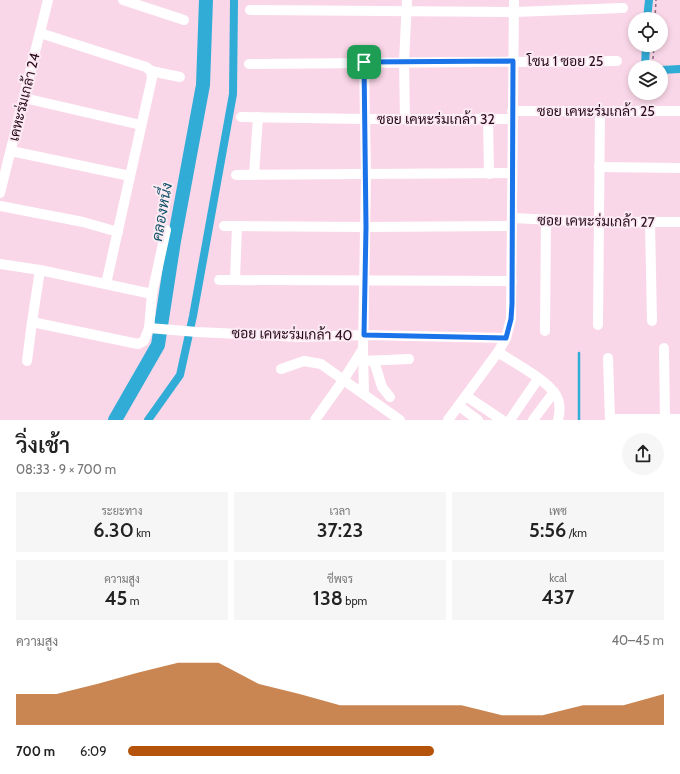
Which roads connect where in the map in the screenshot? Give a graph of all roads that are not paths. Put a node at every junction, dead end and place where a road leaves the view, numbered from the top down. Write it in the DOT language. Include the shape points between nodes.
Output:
graph roads {
  1 [pos="48,0"];
  2 [pos="123,0"];
  3 [pos="302,0"];
  4 [pos="407,0"];
  5 [pos="514,0"];
  6 [pos="623,8"];
  7 [pos="250,10"];
  8 [pos="302,11"];
  9 [pos="407,11"];
  10 [pos="514,12"];
  11 [pos="184,20"];
  12 [pos="40,34"];
  13 [pos="513,61"];
  14 [pos="617,61"];
  15 [pos="364,62"];
  16 [pos="404,62"];
  17 [pos="249,64"];
  18 [pos="151,71"];
  19 [pos="180,77"];
  20 [pos="24,98"];
  21 [pos="600,111"];
  22 [pos="680,111"];
  23 [pos="512,115"];
  24 [pos="241,117"];
  25 [pos="258,117"];
  26 [pos="365,119"];
  27 [pos="405,119"];
  28 [pos="488,119"];
  29 [pos="141,125"];
  30 [pos="10,151"];
  31 [pos="599,167"];
  32 [pos="680,168"];
  33 [pos="512,173"];
  34 [pos="489,174"];
  35 [pos="236,175"];
  36 [pos="254,175"];
  37 [pos="366,175"];
  38 [pos="130,176"];
  39 [pos="0,193"];
  40 [pos="0,206"];
  41 [pos="546,220"];
  42 [pos="512,222"];
  43 [pos="598,222"];
  44 [pos="650,222"];
  45 [pos="680,222"];
  46 [pos="224,226"];
  47 [pos="237,226"];
  48 [pos="366,227"];
  49 [pos="166,230"];
  50 [pos="118,232"];
  51 [pos="0,264"];
  52 [pos="40,270"];
  53 [pos="219,280"];
  54 [pos="235,280"];
  55 [pos="364,280"];
  56 [pos="512,281"];
  57 [pos="106,284"];
  58 [pos="152,294"];
  59 [pos="652,320"];
  60 [pos="32,322"];
  61 [pos="598,326"];
  62 [pos="149,328"];
  63 [pos="545,332"];
  64 [pos="364,335"];
  65 [pos="506,338"];
  66 [pos="664,348"];
  67 [pos="363,349"];
  68 [pos="498,352"];
  69 [pos="608,358"];
  70 [pos="409,359"];
  71 [pos="27,361"];
  72 [pos="364,361"];
  73 [pos="374,361"];
  74 [pos="281,368"];
  75 [pos="538,379"];
  76 [pos="347,382"];
  77 [pos="554,392"];
  78 [pos="364,394"];
  79 [pos="466,396"];
  80 [pos="390,397"];
  81 [pos="459,406"];
  82 [pos="665,419"];
  83 [pos="680,419"];
  84 [pos="315,420"];
  85 [pos="400,420"];
  86 [pos="448,420"];
  87 [pos="478,420"];
  88 [pos="502,420"];
  89 [pos="510,420"];
  90 [pos="533,420"];
  91 [pos="558,420"];
  92 [pos="610,420"];
  1 -- 12 [label="street, เคหะร่มเกล้า 24"];
  2 -- 11 [label="street"];
  3 -- 8 [label="street"];
  4 -- 9 [label="street"];
  5 -- 10 [label="street"];
  6 -- 10 [label="street"];
  7 -- 8 [label="street"];
  8 -- 9 [label="street"];
  9 -- 10 [label="street"];
  9 -- 16 [label="street"];
  10 -- 13 [label="street"];
  12 -- 18 [label="street" via="146,67"];
  12 -- 20 [label="street, เคหะร่มเกล้า 24"];
  13 -- 14 [label="street, โซน 1 ซอย 25"];
  13 -- 16 [label="street, โซน 1 ซอย 25"];
  13 -- 23 [label="street"];
  15 -- 16 [label="street, โซน 1 ซอย 25"];
  15 -- 17 [label="street, โซน 1 ซอย 25"];
  15 -- 26 [label="street"];
  16 -- 27 [label="street"];
  18 -- 19 [label="street"];
  18 -- 29 [label="street" via="152,78"];
  20 -- 29 [label="street"];
  20 -- 30 [label="street, เคหะร่มเกล้า 24"];
  21 -- 22 [label="street, ซอย เคหะร่มเกล้า 25"];
  21 -- 23 [label="street, ซอย เคหะร่มเกล้า 25"];
  21 -- 31 [label="street"];
  23 -- 28 [label="street, ซอย เคหะร่มเกล้า 32"];
  23 -- 33 [label="street"];
  24 -- 25 [label="street, ซอย เคหะร่มเกล้า 32"];
  25 -- 26 [label="street, ซอย เคหะร่มเกล้า 32"];
  25 -- 36 [label="street"];
  26 -- 27 [label="street, ซอย เคหะร่มเกล้า 32"];
  26 -- 37 [label="street"];
  27 -- 28 [label="street, ซอย เคหะร่มเกล้า 32"];
  28 -- 34 [label="street"];
  29 -- 38 [label="street"];
  30 -- 38 [label="street"];
  30 -- 39 [label="street, เคหะร่มเกล้า 24"];
  31 -- 32 [label="street"];
  31 -- 43 [label="street"];
  33 -- 34 [label="street"];
  33 -- 42 [label="street"];
  34 -- 37 [label="street"];
  35 -- 36 [label="street"];
  36 -- 37 [label="street"];
  37 -- 48 [label="street"];
  38 -- 50 [label="street"];
  40 -- 50 [label="street" via="83,222"];
  41 -- 42 [label="street, ซอย เคหะร่มเกล้า 27"];
  41 -- 43 [label="street, ซอย เคหะร่มเกล้า 27"];
  41 -- 63 [label="street"];
  42 -- 48 [label="street, ซอย เคหะร่มเกล้า 27"];
  42 -- 56 [label="street"];
  43 -- 44 [label="street, ซอย เคหะร่มเกล้า 27"];
  43 -- 61 [label="street"];
  44 -- 45 [label="street, ซอย เคหะร่มเกล้า 27"];
  44 -- 59 [label="street"];
  46 -- 47 [label="street, ซอย เคหะร่มเกล้า 27"];
  47 -- 48 [label="street, ซอย เคหะร่มเกล้า 27"];
  47 -- 54 [label="street"];
  48 -- 55 [label="street"];
  49 -- 58 [label="street"];
  50 -- 57 [label="street"];
  51 -- 52 [label="street"];
  52 -- 57 [label="street"];
  52 -- 60 [label="street"];
  53 -- 54 [label="street"];
  54 -- 55 [label="street"];
  55 -- 56 [label="street"];
  55 -- 64 [label="street"];
  56 -- 65 [label="street" via="511,319"];
  57 -- 58 [label="street"];
  58 -- 62 [label="street"];
  60 -- 62 [label="street" via="138,344 144,341"];
  60 -- 71 [label="street"];
  62 -- 64 [label="street, ซอย เคหะร่มเกล้า 40" via="301,337"];
  64 -- 65 [label="street, ซอย เคหะร่มเกล้า 40"];
  64 -- 67 [label="street"];
  65 -- 68 [label="street"];
  66 -- 82 [label="street"];
  67 -- 72 [label="street"];
  67 -- 76 [label="street"];
  68 -- 75 [label="street"];
  68 -- 79 [label="street"];
  69 -- 92 [label="street"];
  70 -- 73 [label="street"];
  72 -- 73 [label="street"];
  72 -- 78 [label="street"];
  73 -- 80 [label="street" via="382,387"];
  74 -- 76 [label="street" via="304,361 313,362 321,364"];
  75 -- 77 [label="street"];
  75 -- 89 [label="street"];
  76 -- 78 [label="street"];
  76 -- 84 [label="street"];
  77 -- 90 [label="street"];
  77 -- 91 [label="street" via="559,402"];
  78 -- 85 [label="street"];
  79 -- 81 [label="street"];
  79 -- 88 [label="street"];
  81 -- 86 [label="street"];
  81 -- 87 [label="street"];
  82 -- 83 [label="street"];
  82 -- 92 [label="street"];
}
